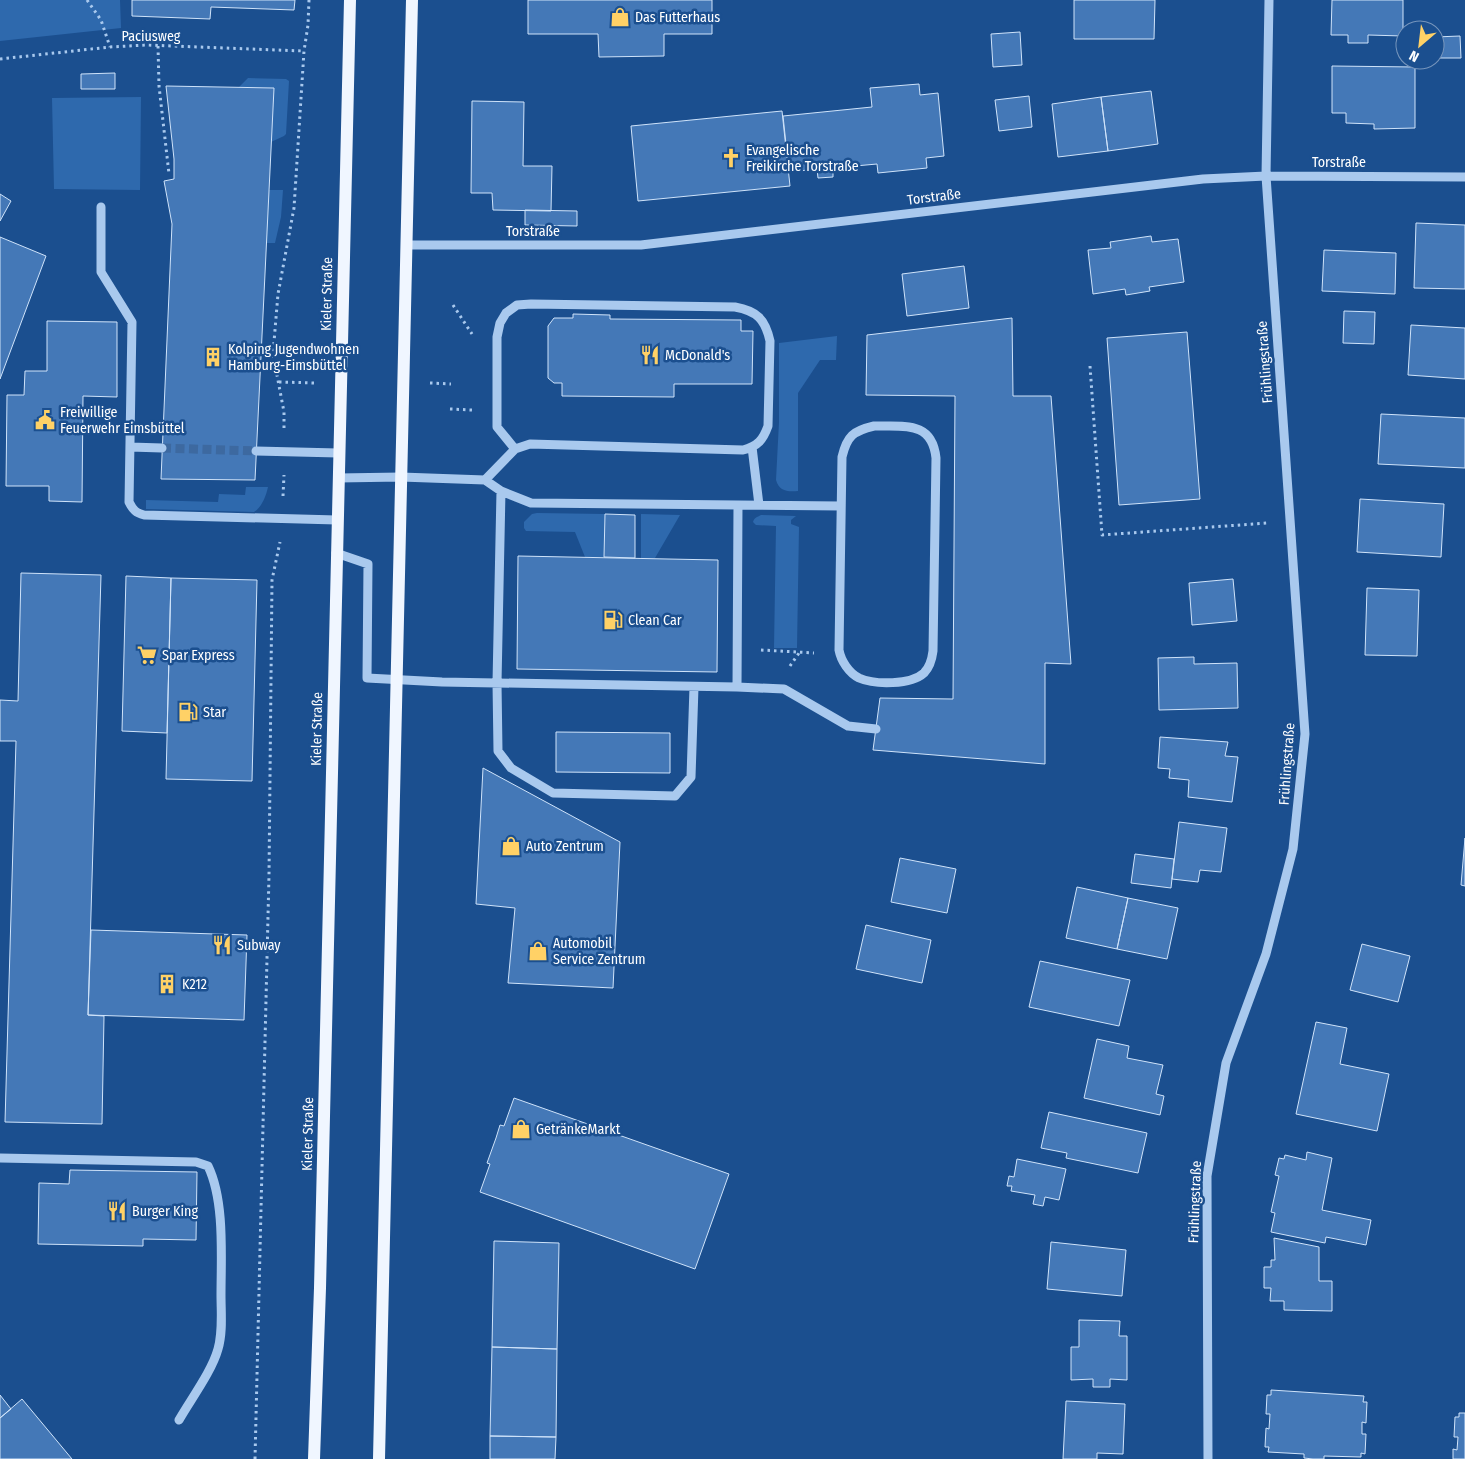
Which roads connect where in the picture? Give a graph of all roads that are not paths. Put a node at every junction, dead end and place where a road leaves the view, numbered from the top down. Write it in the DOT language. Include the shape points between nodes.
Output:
graph roads {
  1 [pos="350,0"];
  2 [pos="412,0"];
  3 [pos="1269,0"];
  4 [pos="1266,176"];
  5 [pos="1465,177"];
  6 [pos="101,207"];
  7 [pos="406,245"];
  8 [pos="130,447"];
  9 [pos="752,447"];
  10 [pos="162,448"];
  11 [pos="515,448"];
  12 [pos="256,451"];
  13 [pos="338,453"];
  14 [pos="401,477"];
  15 [pos="338,478"];
  16 [pos="485,480"];
  17 [pos="501,491"];
  18 [pos="738,505"];
  19 [pos="759,505"];
  20 [pos="841,506"];
  21 [pos="337,520"];
  22 [pos="336,552"];
  23 [pos="396,680"];
  24 [pos="497,683"];
  25 [pos="694,687"];
  26 [pos="738,688"];
  27 [pos="876,729"];
  28 [pos="0,1158"];
  29 [pos="179,1420"];
  30 [pos="314,1459"];
  31 [pos="379,1459"];
  32 [pos="1208,1459"];
  1 -- 13 [label="main road, Kieler Straße"];
  2 -- 7 [label="main road"];
  3 -- 4 [label="street, Frühlingstraße"];
  4 -- 5 [label="street, Torstraße"];
  4 -- 7 [label="street, Torstraße" via="1203,178 641,245"];
  4 -- 32 [label="street, Frühlingstraße" via="1305,734 1293,849 1266,954 1226,1063 1207,1176"];
  6 -- 8 [label="street" via="101,272 132,322"];
  7 -- 14 [label="main road"];
  8 -- 10 [label="street"];
  8 -- 21 [label="street" via="129,502 137,513"];
  9 -- 11 [label="street" via="743,450 530,444"];
  9 -- 11 [label="street" via="765,436 768,426 770,341 767,328 749,310 734,307 531,304 517,306 506,313 497,337 497,427"];
  9 -- 19 [label="street"];
  11 -- 16 [label="street"];
  12 -- 13 [label="street"];
  13 -- 15 [label="main road, Kieler Straße"];
  14 -- 15 [label="street"];
  14 -- 16 [label="street"];
  14 -- 23 [label="main road"];
  15 -- 21 [label="main road, Kieler Straße"];
  16 -- 17 [label="street"];
  17 -- 18 [label="street" via="531,503"];
  17 -- 24 [label="street"];
  18 -- 19 [label="street"];
  18 -- 26 [label="street"];
  19 -- 20 [label="street"];
  20 -- 20 [label="street" via="842,457 851,435 874,426 918,429 929,436 936,458 933,651 925,672 916,679 870,681 849,670 840,654"];
  21 -- 22 [label="main road, Kieler Straße"];
  22 -- 23 [label="street" via="368,564 368,678"];
  22 -- 30 [label="main road, Kieler Straße"];
  23 -- 24 [label="street"];
  23 -- 31 [label="main road"];
  24 -- 25 [label="street"];
  24 -- 25 [label="street" via="498,750 511,768 553,793 675,796 691,778"];
  25 -- 26 [label="street"];
  26 -- 27 [label="street" via="784,689 848,726"];
  28 -- 29 [label="street" via="196,1162 208,1166 217,1192 221,1236 221,1333 212,1364"];
}
